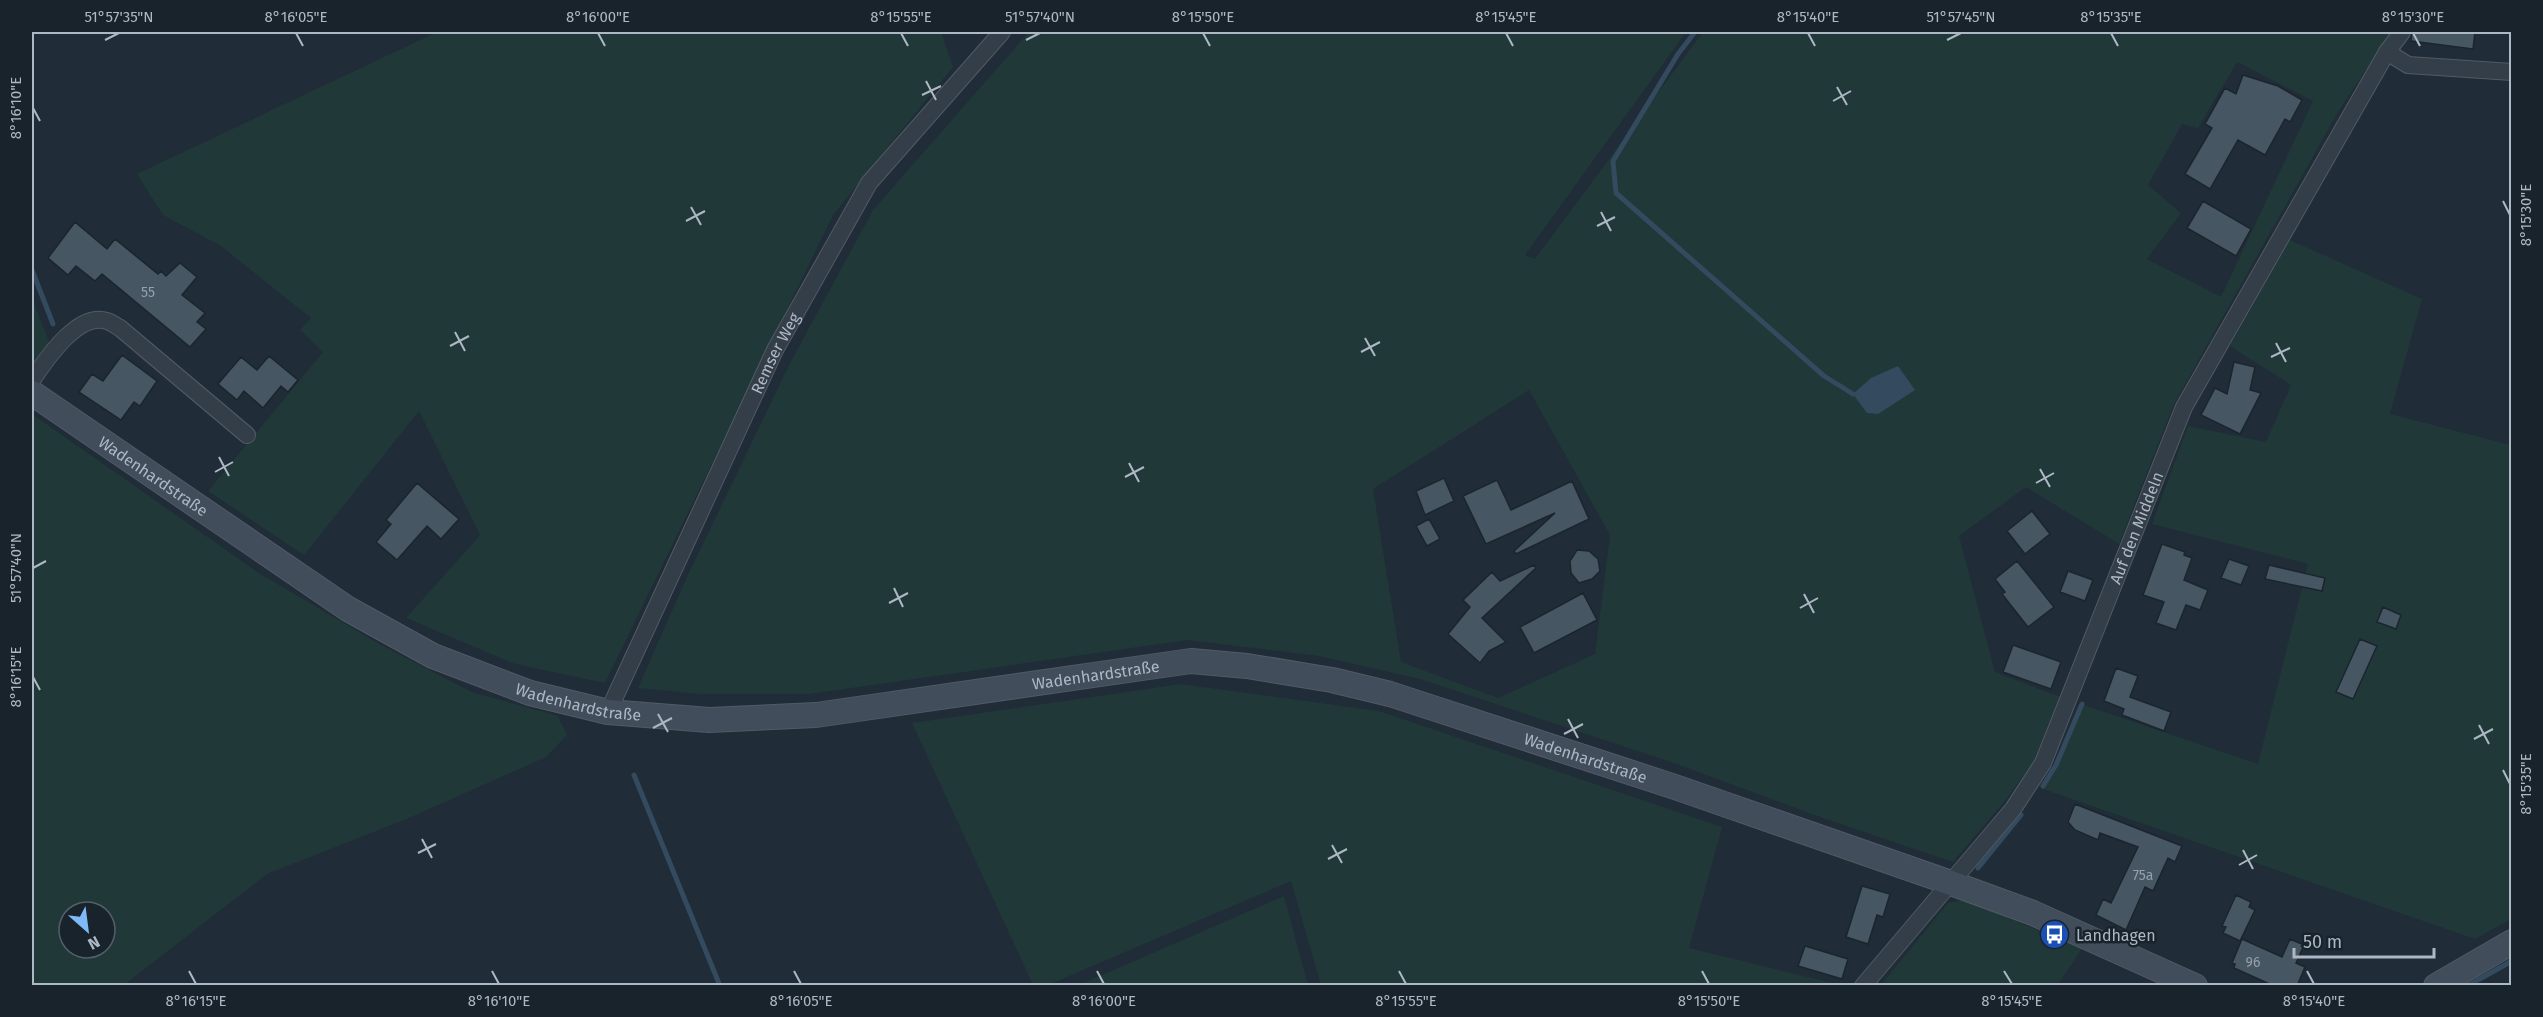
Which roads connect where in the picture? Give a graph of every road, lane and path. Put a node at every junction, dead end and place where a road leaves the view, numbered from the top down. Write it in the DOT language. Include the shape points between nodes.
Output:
graph roads {
  1 [pos="1002,32"];
  2 [pos="2402,32"];
  3 [pos="2387,52"];
  4 [pos="2511,72"];
  5 [pos="32,380"];
  6 [pos="32,393"];
  7 [pos="246,435"];
  8 [pos="608,712"];
  9 [pos="1951,883"];
  10 [pos="2511,942"];
  11 [pos="1863,986"];
  12 [pos="2195,986"];
  13 [pos="2436,986"];
  1 -- 8 [label="street, Remser Weg" via="869,183 775,350"];
  2 -- 3 [label="street, Auf den Middeln"];
  3 -- 4 [label="street" via="2408,65"];
  3 -- 9 [label="street, Auf den Middeln" via="2184,407 2043,763 2013,809"];
  5 -- 7 [label="street" via="75,329 87,322 106,320"];
  6 -- 8 [label="street, Wadenhardstraße" via="348,609 433,656 530,693"];
  8 -- 9 [label="street, Wadenhardstraße" via="709,720 816,716 1191,661 1247,666 1390,694"];
  9 -- 11 [label="street, Auf den Middeln"];
  9 -- 12 [label="street, Wadenhardstraße" via="2033,913"];
  10 -- 13 [label="street"];
}
